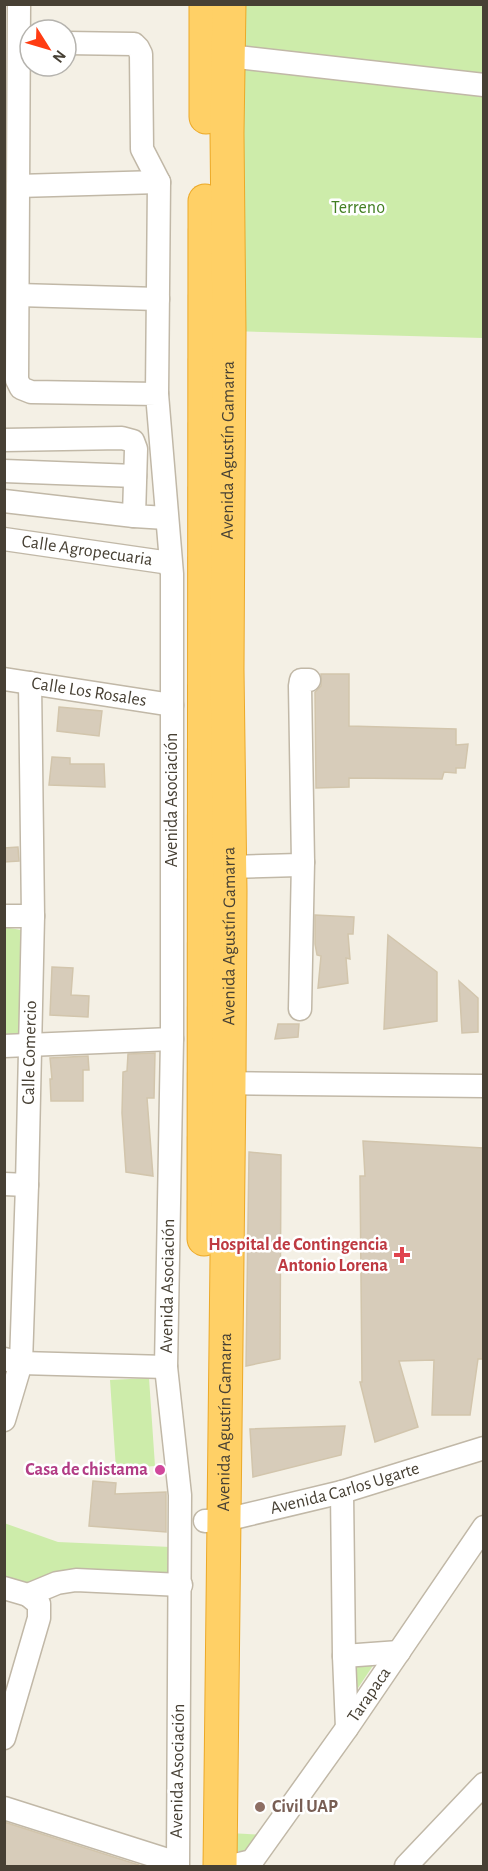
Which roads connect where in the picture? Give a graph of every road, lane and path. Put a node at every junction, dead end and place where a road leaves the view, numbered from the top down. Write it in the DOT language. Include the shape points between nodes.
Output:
graph roads {
  1 [pos="206,4"];
  2 [pos="229,4"];
  3 [pos="78,44"];
  4 [pos="229,56"];
  5 [pos="23,78"];
  6 [pos="483,85"];
  7 [pos="216,134"];
  8 [pos="159,182"];
  9 [pos="18,186"];
  10 [pos="18,295"];
  11 [pos="158,299"];
  12 [pos="157,394"];
  13 [pos="4,440"];
  14 [pos="4,471"];
  15 [pos="135,476"];
  16 [pos="4,501"];
  17 [pos="135,516"];
  18 [pos="166,518"];
  19 [pos="4,539"];
  20 [pos="170,566"];
  21 [pos="4,679"];
  22 [pos="309,680"];
  23 [pos="30,683"];
  24 [pos="172,705"];
  25 [pos="221,848"];
  26 [pos="303,862"];
  27 [pos="4,916"];
  28 [pos="33,916"];
  29 [pos="300,1009"];
  30 [pos="172,1039"];
  31 [pos="30,1045"];
  32 [pos="4,1046"];
  33 [pos="216,1083"];
  34 [pos="483,1086"];
  35 [pos="4,1184"];
  36 [pos="27,1185"];
  37 [pos="13,1361"];
  38 [pos="166,1367"];
  39 [pos="4,1420"];
  40 [pos="483,1448"];
  41 [pos="342,1492"];
  42 [pos="215,1520"];
  43 [pos="483,1527"];
  44 [pos="181,1585"];
  45 [pos="4,1588"];
  46 [pos="28,1595"];
  47 [pos="399,1652"];
  48 [pos="344,1656"];
  49 [pos="347,1728"];
  50 [pos="4,1738"];
  51 [pos="483,1784"];
  52 [pos="4,1808"];
  53 [pos="241,1864"];
  54 [pos="186,1865"];
  55 [pos="220,1866"];
  56 [pos="406,1866"];
  1 -- 7 [label="highway, Avenida Agustín Gamarra"];
  2 -- 4 [label="highway, Avenida Agustín Gamarra"];
  3 -- 8 [label="street" via="134,44 138,48 142,149"];
  4 -- 6 [label="street"];
  4 -- 7 [label="highway, Avenida Agustín Gamarra"];
  5 -- 9 [label="street"];
  7 -- 25 [label="highway, Avenida Agustín Gamarra"];
  8 -- 9 [label="street"];
  8 -- 11 [label="street, Avenida Asociación"];
  9 -- 10 [label="street"];
  10 -- 11 [label="street"];
  10 -- 12 [label="street" via="17,380 21,388 31,392"];
  11 -- 12 [label="street, Avenida Asociación"];
  12 -- 18 [label="street, Avenida Asociación"];
  13 -- 15 [label="street" via="133,441"];
  14 -- 15 [label="street"];
  15 -- 17 [label="street"];
  16 -- 17 [label="street"];
  17 -- 18 [label="street"];
  18 -- 20 [label="street, Avenida Asociación"];
  19 -- 20 [label="street, Calle Agropecuaria"];
  20 -- 24 [label="street, Avenida Asociación"];
  21 -- 23 [label="street, Calle Los Rosales"];
  22 -- 26 [label="street" via="301,680 300,686"];
  23 -- 24 [label="street, Calle Los Rosales"];
  23 -- 28 [label="street, Calle Comercio"];
  24 -- 30 [label="street, Avenida Asociación"];
  25 -- 26 [label="street" via="298,865"];
  25 -- 33 [label="highway, Avenida Agustín Gamarra"];
  26 -- 29 [label="street"];
  27 -- 28 [label="street"];
  28 -- 31 [label="street, Calle Comercio"];
  30 -- 31 [label="street"];
  30 -- 38 [label="street, Avenida Asociación"];
  31 -- 32 [label="street"];
  31 -- 36 [label="street, Calle Comercio"];
  33 -- 34 [label="street"];
  33 -- 42 [label="highway, Avenida Agustín Gamarra" via="224,1370"];
  35 -- 36 [label="street"];
  36 -- 37 [label="street, Calle Comercio"];
  37 -- 38 [label="street"];
  37 -- 39 [label="street, Calle Comercio"];
  38 -- 44 [label="street, Avenida Asociación" via="180,1496"];
  40 -- 41 [label="street, Avenida Carlos Ugarte"];
  41 -- 42 [label="street, Avenida Carlos Ugarte"];
  41 -- 48 [label="street"];
  42 -- 54 [label="highway, Avenida Agustín Gamarra"];
  42 -- 55 [label="highway, Avenida Agustín Gamarra"];
  43 -- 47 [label="street, Tarapaca"];
  44 -- 46 [label="street" via="76,1580 57,1582"];
  44 -- 54 [label="street, Avenida Asociación"];
  45 -- 46 [label="street"];
  46 -- 50 [label="street" via="39,1604 39,1618"];
  47 -- 48 [label="street"];
  47 -- 49 [label="street, Tarapaca"];
  48 -- 49 [label="street"];
  49 -- 53 [label="street, Tarapaca"];
  51 -- 56 [label="street"];
  52 -- 54 [label="street"];
}
